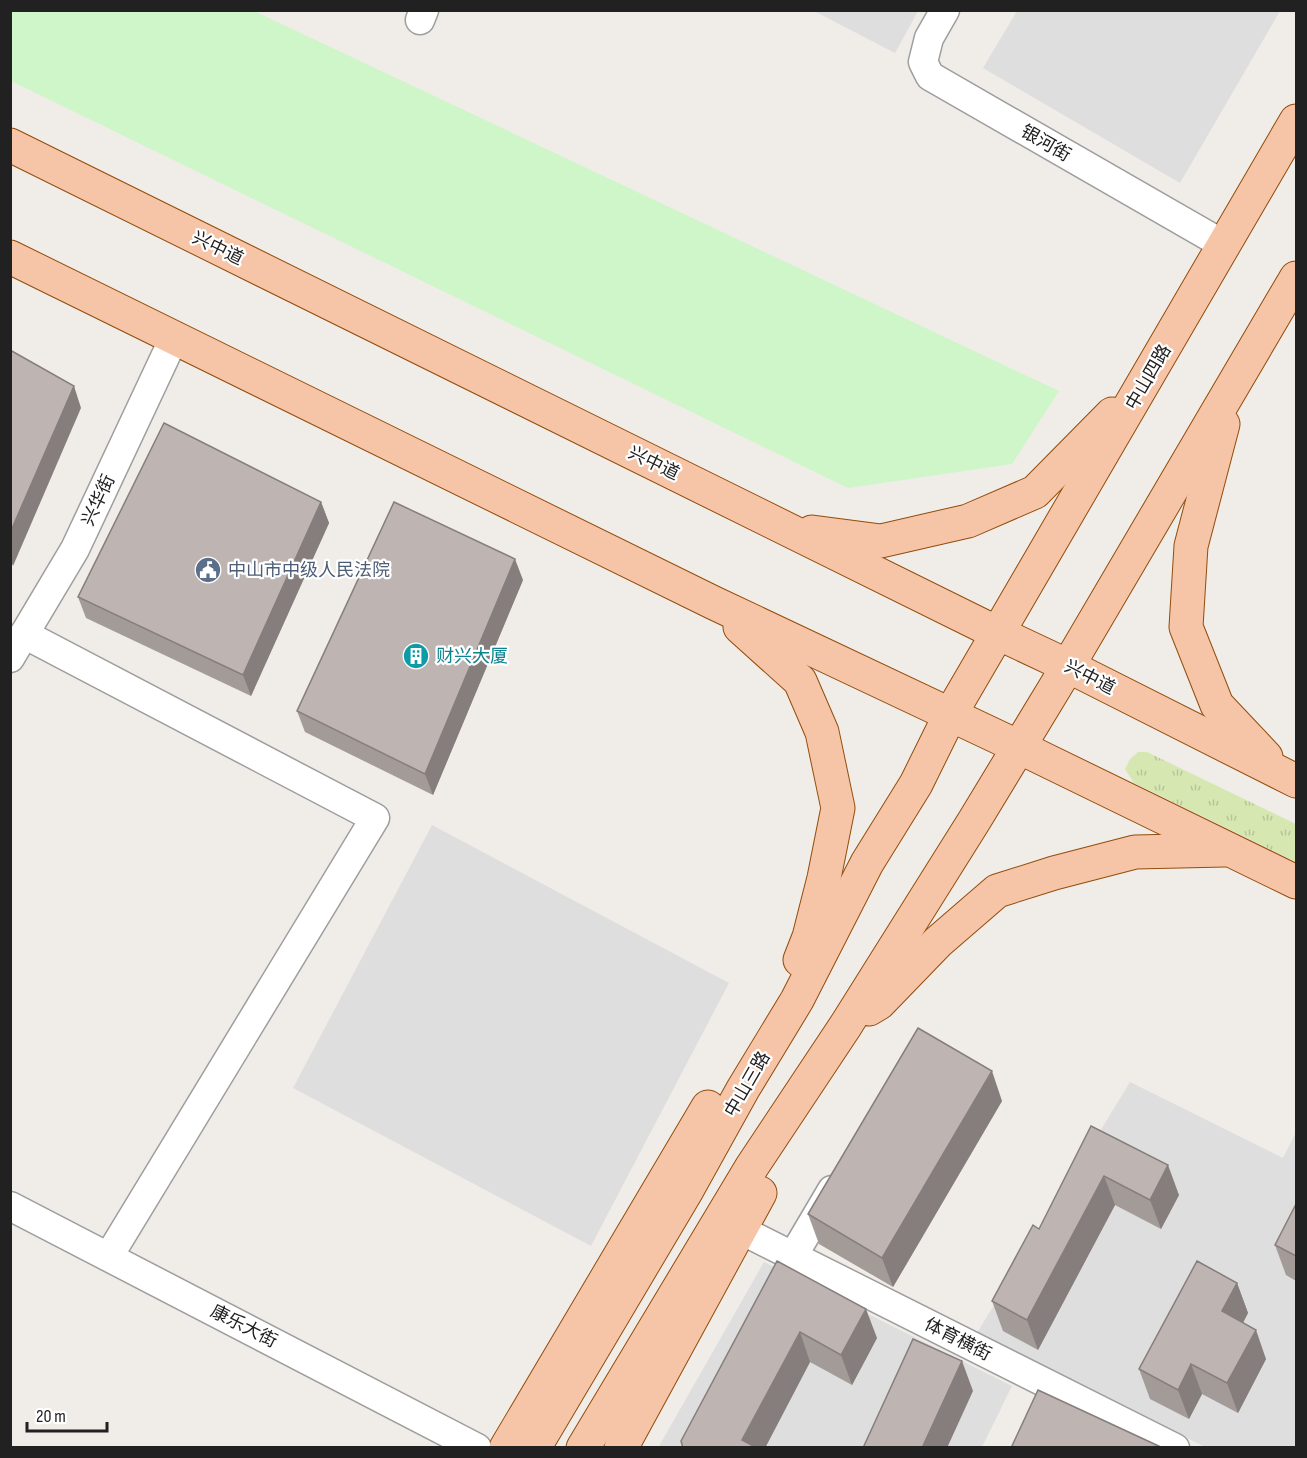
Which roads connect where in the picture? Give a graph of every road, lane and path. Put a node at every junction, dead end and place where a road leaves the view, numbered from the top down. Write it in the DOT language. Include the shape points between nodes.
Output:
graph roads {
  1 [pos="945,10"];
  2 [pos="1296,121"];
  3 [pos="10,146"];
  4 [pos="1224,245"];
  5 [pos="10,257"];
  6 [pos="1296,278"];
  7 [pos="174,338"];
  8 [pos="1145,381"];
  9 [pos="1234,384"];
  10 [pos="786,528"];
  11 [pos="714,603"];
  12 [pos="999,632"];
  13 [pos="17,646"];
  14 [pos="1068,666"];
  15 [pos="950,715"];
  16 [pos="1019,747"];
  17 [pos="1289,777"];
  18 [pos="1229,850"];
  19 [pos="1296,882"];
  20 [pos="791,1002"];
  21 [pos="846,1025"];
  22 [pos="848,1163"];
  23 [pos="10,1206"];
  24 [pos="741,1230"];
  25 [pos="109,1256"];
  26 [pos="793,1256"];
  27 [pos="477,1448"];
  28 [pos="506,1448"];
  29 [pos="534,1448"];
  30 [pos="583,1448"];
  31 [pos="621,1448"];
  32 [pos="1175,1448"];
  1 -- 4 [label="street, 银河街" via="929,38 923,62 930,76"];
  2 -- 4 [label="main road, 中山四路"];
  3 -- 10 [label="main road, 兴中道"];
  4 -- 8 [label="main road, 中山四路"];
  5 -- 7 [label="main road"];
  6 -- 9 [label="main road"];
  7 -- 11 [label="main road"];
  7 -- 13 [label="street, 兴华街" via="75,549"];
  8 -- 10 [label="main road" via="1035,492 968,521 881,541"];
  8 -- 12 [label="main road, 中山四路"];
  9 -- 14 [label="main road"];
  9 -- 17 [label="main road" via="1191,546 1186,627 1217,705"];
  10 -- 12 [label="main road, 兴中道"];
  11 -- 15 [label="main road"];
  11 -- 20 [label="main road" via="800,681 822,732 838,808"];
  12 -- 14 [label="main road, 兴中道"];
  12 -- 15 [label="main road, 中山四路"];
  13 -- 25 [label="street" via="375,818"];
  14 -- 16 [label="main road"];
  14 -- 17 [label="main road, 兴中道"];
  15 -- 16 [label="main road"];
  15 -- 20 [label="main road, 中山三路" via="916,784 867,863"];
  16 -- 18 [label="main road"];
  16 -- 21 [label="main road"];
  18 -- 19 [label="main road"];
  18 -- 21 [label="main road" via="1135,852 997,891 879,1003"];
  20 -- 28 [label="main road, 中山三路" via="720,1089"];
  20 -- 29 [label="main road, 中山三路" via="687,1190"];
  21 -- 24 [label="main road"];
  21 -- 30 [label="main road" via="751,1168"];
  22 -- 26 [label="street"];
  23 -- 25 [label="street, 康乐大街"];
  24 -- 26 [label="street, 体育横街"];
  24 -- 31 [label="main road"];
  25 -- 27 [label="street, 康乐大街"];
  26 -- 32 [label="street, 体育横街"];
}
